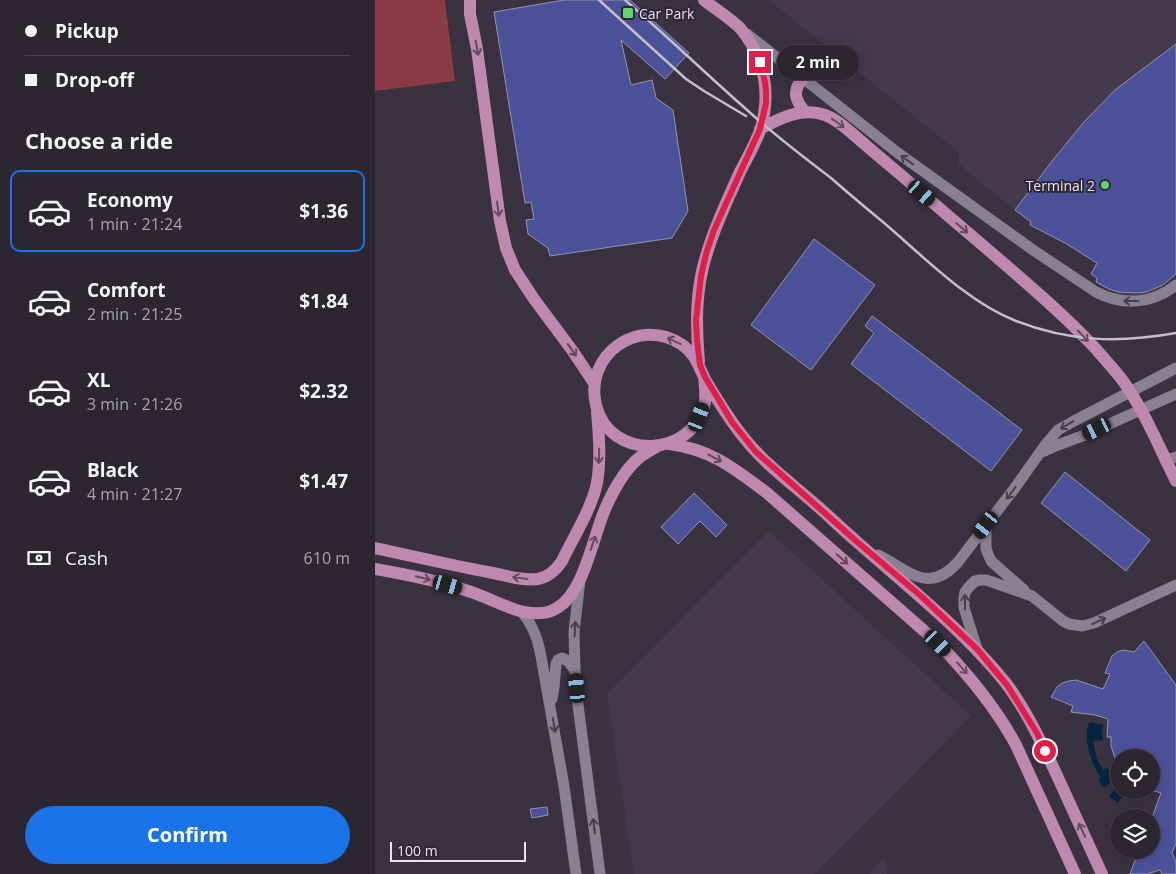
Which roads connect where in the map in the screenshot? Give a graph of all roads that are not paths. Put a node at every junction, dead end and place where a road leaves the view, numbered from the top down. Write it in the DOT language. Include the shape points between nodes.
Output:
graph roads {
  1 [pos="470,0"];
  2 [pos="704,0"];
  3 [pos="739,27"];
  4 [pos="803,79"];
  5 [pos="805,112"];
  6 [pos="760,129"];
  7 [pos="1176,285"];
  8 [pos="700,365"];
  9 [pos="1176,368"];
  10 [pos="705,377"];
  11 [pos="594,383"];
  12 [pos="1176,394"];
  13 [pos="597,407"];
  14 [pos="669,444"];
  15 [pos="656,447"];
  16 [pos="1039,454"];
  17 [pos="1171,459"];
  18 [pos="1176,481"];
  19 [pos="986,525"];
  20 [pos="375,548"];
  21 [pos="869,552"];
  22 [pos="375,569"];
  23 [pos="581,577"];
  24 [pos="1176,585"];
  25 [pos="1032,596"];
  26 [pos="523,612"];
  27 [pos="977,649"];
  28 [pos="575,670"];
  29 [pos="550,704"];
  30 [pos="576,874"];
  31 [pos="600,874"];
  32 [pos="1075,874"];
  33 [pos="1103,874"];
  1 -- 11 [label="main road, one-way" via="500,221 510,262"];
  2 -- 3 [label="main road"];
  3 -- 4 [label="street"];
  3 -- 6 [label="main road" via="763,72 766,103"];
  4 -- 5 [label="main road" via="796,94"];
  7 -- 4 [label="street, one-way" via="1159,296 1141,301 1113,300 1096,292 898,154"];
  5 -- 6 [label="main road"];
  5 -- 17 [label="main road, one-way" via="824,115 843,126 1065,316 1123,380"];
  6 -- 8 [label="main road" via="724,206 706,254 696,320"];
  8 -- 10 [label="main road"];
  8 -- 11 [label="main road, one-way" via="683,345 659,335 646,334 622,342 612,350 603,359"];
  9 -- 16 [label="street, one-way" via="1058,430"];
  10 -- 14 [label="main road" via="705,404 699,417 681,438"];
  10 -- 21 [label="main road" via="732,422 756,452"];
  11 -- 13 [label="main road"];
  12 -- 16 [label="street"];
  13 -- 15 [label="main road" via="603,421 626,442"];
  13 -- 20 [label="main road, one-way" via="597,484 562,561 549,575 537,579 520,578"];
  14 -- 15 [label="main road"];
  14 -- 32 [label="main road, one-way" via="708,454 767,493 961,666 1010,732"];
  23 -- 15 [label="main road, one-way" via="605,508 618,484 640,457"];
  16 -- 19 [label="street, one-way"];
  17 -- 18 [label="main road"];
  19 -- 21 [label="street" via="951,570 935,578 914,576"];
  19 -- 25 [label="street" via="986,549 991,561"];
  21 -- 27 [label="main road"];
  22 -- 26 [label="main road, one-way" via="423,577"];
  23 -- 26 [label="main road" via="565,602 557,608 547,612"];
  28 -- 23 [label="street, one-way" via="574,632"];
  25 -- 24 [label="street, one-way" via="1063,621 1082,626"];
  27 -- 25 [label="street, one-way" via="964,607 965,592 975,581 986,580"];
  26 -- 29 [label="street" via="538,640"];
  33 -- 27 [label="main road, one-way" via="1037,733 1007,685"];
  28 -- 29 [label="street" via="566,659 557,660"];
  31 -- 28 [label="street, one-way"];
  29 -- 30 [label="street, one-way"];
}
